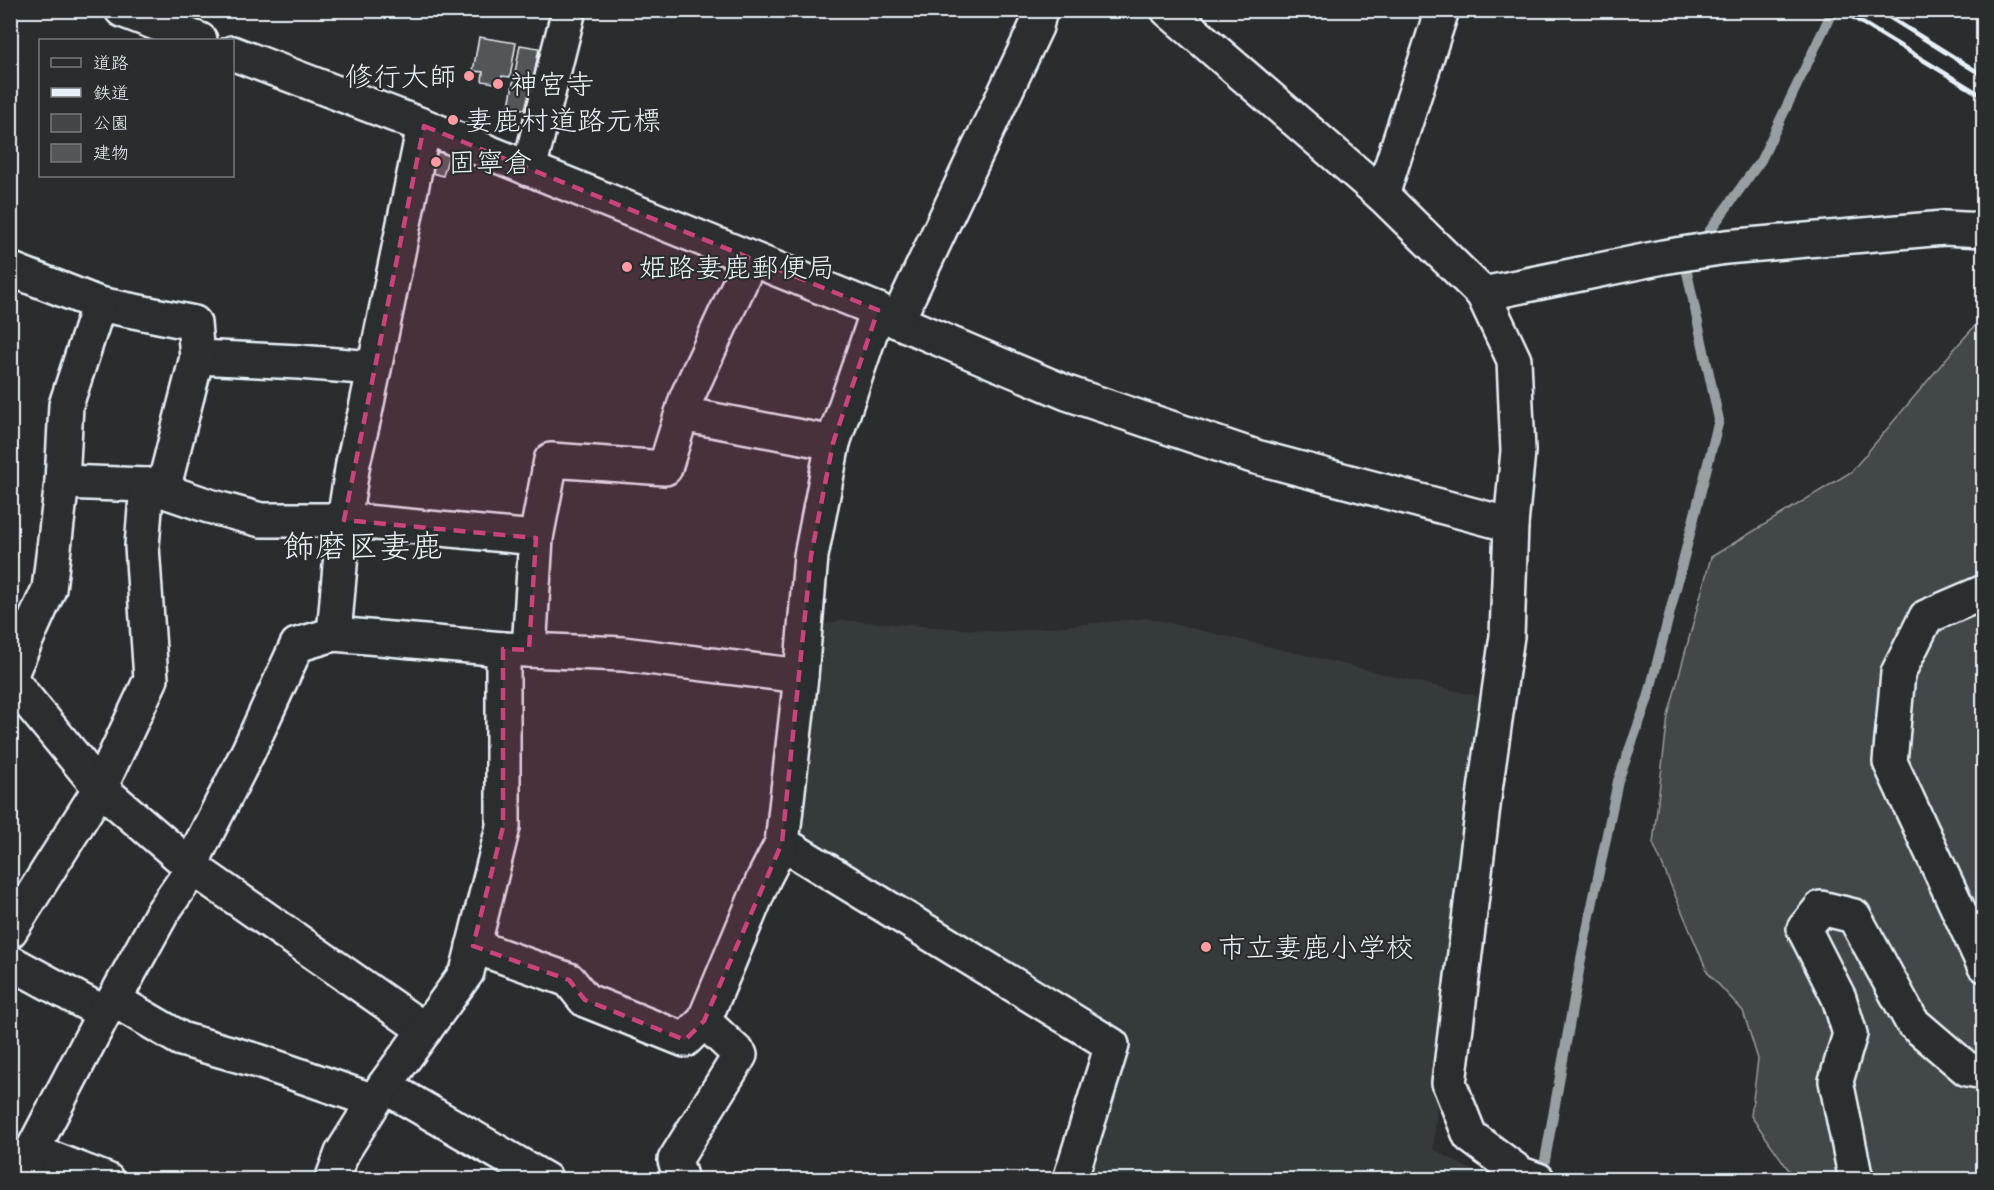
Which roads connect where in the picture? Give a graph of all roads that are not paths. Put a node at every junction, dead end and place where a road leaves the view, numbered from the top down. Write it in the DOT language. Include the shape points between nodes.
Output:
graph roads {
  1 [pos="122,10"];
  2 [pos="569,10"];
  3 [pos="1040,10"];
  4 [pos="1168,10"];
  5 [pos="1442,10"];
  6 [pos="197,39"];
  7 [pos="234,54"];
  8 [pos="424,126"];
  9 [pos="529,169"];
  10 [pos="1382,195"];
  11 [pos="1983,230"];
  12 [pos="751,259"];
  13 [pos="10,269"];
  14 [pos="1483,294"];
  15 [pos="99,304"];
  16 [pos="887,315"];
  17 [pos="197,357"];
  18 [pos="374,368"];
  19 [pos="682,414"];
  20 [pos="833,443"];
  21 [pos="62,482"];
  22 [pos="155,488"];
  23 [pos="344,520"];
  24 [pos="1511,525"];
  25 [pos="536,538"];
  26 [pos="1983,592"];
  27 [pos="334,634"];
  28 [pos="516,650"];
  29 [pos="801,676"];
  30 [pos="10,677"];
  31 [pos="100,788"];
  32 [pos="782,843"];
  33 [pos="193,868"];
  34 [pos="10,931"];
  35 [pos="473,946"];
  36 [pos="10,962"];
  37 [pos="1983,965"];
  38 [pos="109,1006"];
  39 [pos="704,1021"];
  40 [pos="425,1030"];
  41 [pos="1983,1072"];
  42 [pos="379,1094"];
  43 [pos="21,1165"];
  44 [pos="1530,1176"];
  45 [pos="107,1179"];
  46 [pos="332,1179"];
  47 [pos="546,1179"];
  48 [pos="681,1179"];
  49 [pos="1070,1179"];
  50 [pos="1858,1179"];
  1 -- 6 [label="street"];
  2 -- 9 [label="street"];
  3 -- 16 [label="street" via="1036,27"];
  4 -- 10 [label="street"];
  5 -- 10 [label="street"];
  7 -- 8 [label="street"];
  8 -- 9 [label="street"];
  8 -- 18 [label="street"];
  9 -- 12 [label="street"];
  10 -- 14 [label="street"];
  11 -- 14 [label="street" via="1944,228 1726,247"];
  12 -- 16 [label="street"];
  12 -- 19 [label="street"];
  13 -- 15 [label="street"];
  14 -- 24 [label="street" via="1514,360 1518,451"];
  15 -- 17 [label="street" via="194,323"];
  15 -- 21 [label="street" via="66,405"];
  16 -- 20 [label="street"];
  16 -- 24 [label="street" via="1067,393 1256,457"];
  17 -- 18 [label="street"];
  17 -- 22 [label="street"];
  18 -- 23 [label="street"];
  19 -- 20 [label="street"];
  19 -- 25 [label="street" via="665,468 551,460"];
  20 -- 29 [label="street" via="811,556"];
  21 -- 22 [label="street"];
  21 -- 30 [label="street" via="49,589"];
  22 -- 23 [label="street" via="261,520"];
  22 -- 31 [label="street" via="142,546 151,679"];
  23 -- 25 [label="street"];
  23 -- 27 [label="street"];
  24 -- 44 [label="street" via="1507,636 1449,1083 1470,1136"];
  25 -- 28 [label="street"];
  26 -- 37 [label="street" via="1926,617 1898,673 1890,762"];
  27 -- 28 [label="street"];
  27 -- 33 [label="street" via="297,645 249,752 196,852"];
  28 -- 29 [label="street" via="623,654"];
  28 -- 35 [label="street" via="503,827"];
  29 -- 32 [label="street"];
  30 -- 31 [label="street"];
  31 -- 33 [label="street"];
  31 -- 34 [label="street"];
  32 -- 39 [label="street"];
  32 -- 49 [label="street" via="1112,1045"];
  33 -- 38 [label="street" via="162,913"];
  33 -- 40 [label="street"];
  35 -- 39 [label="street" via="569,980 585,1000 685,1040"];
  35 -- 40 [label="street" via="467,972"];
  36 -- 38 [label="street"];
  38 -- 42 [label="street" via="181,1039"];
  38 -- 43 [label="street"];
  39 -- 48 [label="street" via="740,1055 675,1160"];
  40 -- 42 [label="street"];
  41 -- 50 [label="street" via="1968,1069 1912,1022 1854,916 1821,908 1804,929 1839,998 1850,1034 1836,1081"];
  42 -- 46 [label="street" via="342,1153"];
  42 -- 47 [label="street"];
  43 -- 45 [label="street"];
}
